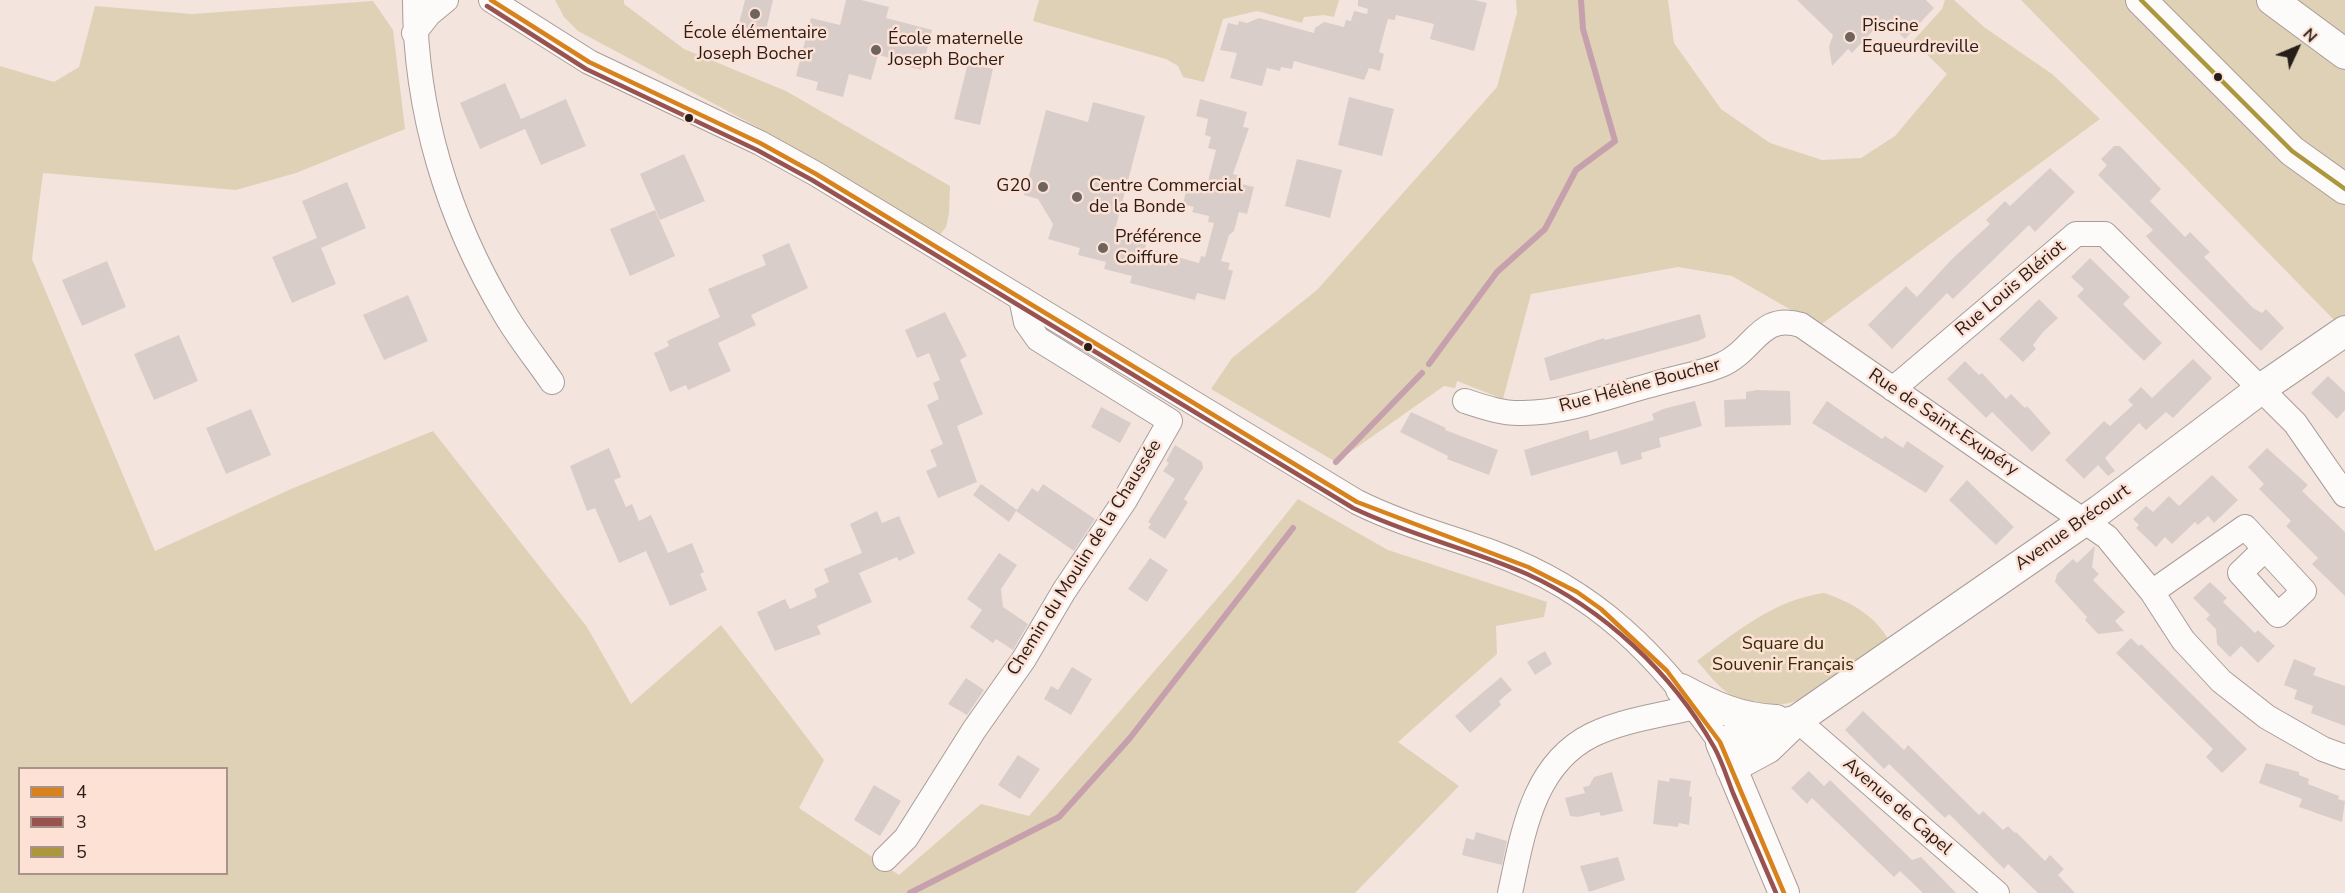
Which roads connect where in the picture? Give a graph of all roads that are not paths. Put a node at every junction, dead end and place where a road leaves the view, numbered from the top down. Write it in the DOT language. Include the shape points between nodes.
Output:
graph roads {
  1 [pos="415,0"];
  2 [pos="447,0"];
  3 [pos="2141,0"];
  4 [pos="2272,0"];
  5 [pos="500,4"];
  6 [pos="414,33"];
  7 [pos="2345,54"];
  8 [pos="2343,185"];
  9 [pos="1021,298"];
  10 [pos="1801,325"];
  11 [pos="2345,331"];
  12 [pos="552,382"];
  13 [pos="2262,388"];
  14 [pos="1893,389"];
  15 [pos="1465,401"];
  16 [pos="2345,495"];
  17 [pos="2085,520"];
  18 [pos="2265,549"];
  19 [pos="2152,592"];
  20 [pos="1688,698"];
  21 [pos="1797,720"];
  22 [pos="1726,756"];
  23 [pos="2345,757"];
  24 [pos="885,859"];
  25 [pos="1510,893"];
  26 [pos="1784,893"];
  27 [pos="1997,893"];
  1 -- 6 [label="street"];
  2 -- 6 [label="street"];
  3 -- 8 [label="main road" via="2292,151"];
  4 -- 7 [label="main road"];
  5 -- 9 [label="street" via="589,62 816,174"];
  6 -- 12 [label="street" via="432,144 464,229 506,315"];
  9 -- 20 [label="street" via="1357,502 1407,525 1495,553 1582,596 1643,647"];
  9 -- 24 [label="street, Chemin du Moulin de la Chaussée" via="1026,322 1038,339 1170,421 1024,659 906,838"];
  10 -- 14 [label="street, Rue de Saint-Exupéry"];
  10 -- 15 [label="street, Rue Hélène Boucher" via="1779,321 1761,330 1741,353 1718,366 1573,407 1521,414"];
  11 -- 13 [label="main road, Avenue Brécourt"];
  13 -- 14 [label="street, Rue Louis Blériot" via="2105,234 2076,234"];
  13 -- 16 [label="street, Rue Louis Blériot" via="2295,423"];
  13 -- 17 [label="main road, Avenue Brécourt"];
  14 -- 17 [label="street, Rue de Saint-Exupéry"];
  17 -- 19 [label="street, Rue de Saint-Exupéry" via="2107,537"];
  17 -- 21 [label="main road, Avenue Brécourt"];
  18 -- 19 [label="street" via="2245,526"];
  19 -- 23 [label="street, Rue de Saint-Exupéry" via="2183,640 2221,681 2267,717"];
  20 -- 21 [label="main road" via="1745,717"];
  20 -- 22 [label="street"];
  20 -- 25 [label="street" via="1609,728 1574,746 1547,774 1523,836"];
  21 -- 22 [label="main road, Avenue Brécourt" via="1768,748"];
  21 -- 27 [label="street, Avenue de Capel"];
  22 -- 26 [label="main road"];
}
